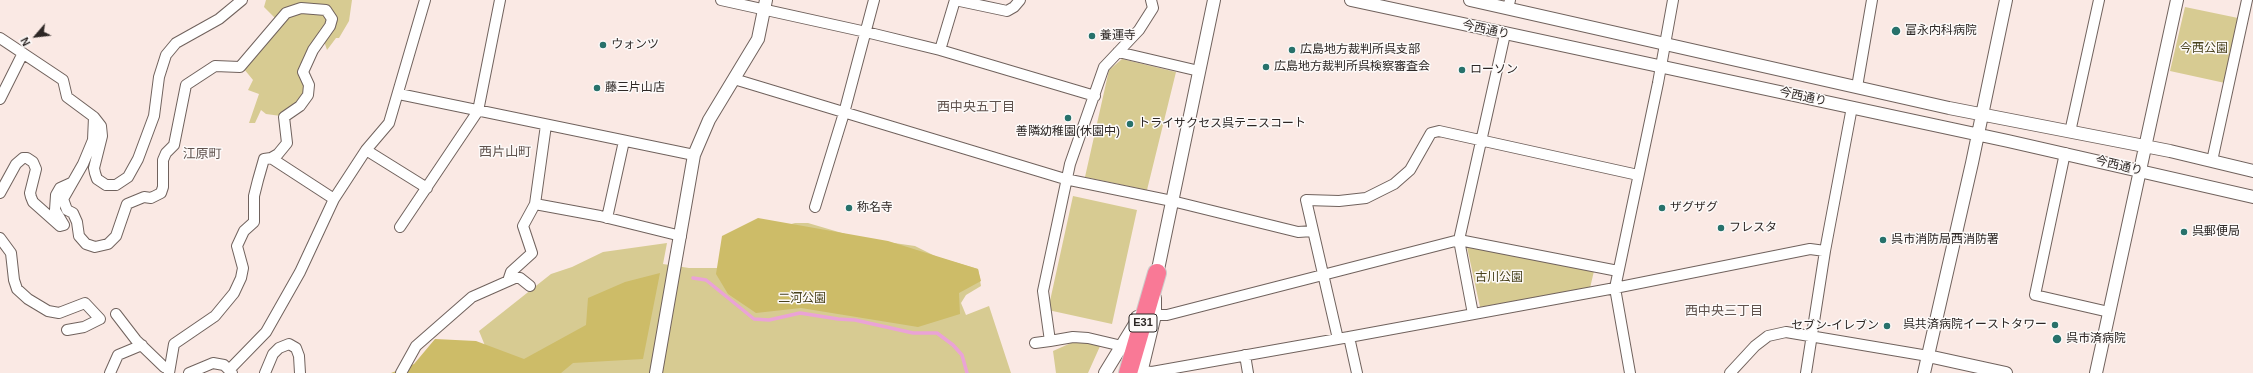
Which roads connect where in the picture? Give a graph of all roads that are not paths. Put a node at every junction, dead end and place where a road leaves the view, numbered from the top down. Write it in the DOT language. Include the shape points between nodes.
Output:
graph roads {
  1 [pos="242,0"];
  2 [pos="425,0"];
  3 [pos="500,0"];
  4 [pos="721,0"];
  5 [pos="874,0"];
  6 [pos="955,0"];
  7 [pos="1020,0"];
  8 [pos="1151,0"];
  9 [pos="1214,0"];
  10 [pos="1352,0"];
  11 [pos="1470,0"];
  12 [pos="1673,0"];
  13 [pos="1872,0"];
  14 [pos="2006,0"];
  15 [pos="2099,0"];
  16 [pos="2177,0"];
  17 [pos="2247,0"];
  18 [pos="1509,4"];
  19 [pos="765,5"];
  20 [pos="866,32"];
  21 [pos="1505,34"];
  22 [pos="0,38"];
  23 [pos="1666,43"];
  24 [pos="940,50"];
  25 [pos="1118,52"];
  26 [pos="23,53"];
  27 [pos="1662,66"];
  28 [pos="1199,71"];
  29 [pos="734,79"];
  30 [pos="1857,87"];
  31 [pos="399,94"];
  32 [pos="1095,96"];
  33 [pos="0,99"];
  34 [pos="1852,107"];
  35 [pos="478,111"];
  36 [pos="844,113"];
  37 [pos="1983,114"];
  38 [pos="94,117"];
  39 [pos="546,125"];
  40 [pos="2070,132"];
  41 [pos="1978,135"];
  42 [pos="624,141"];
  43 [pos="1480,141"];
  44 [pos="2145,147"];
  45 [pos="366,150"];
  46 [pos="2065,154"];
  47 [pos="694,155"];
  48 [pos="271,158"];
  49 [pos="2212,161"];
  50 [pos="2140,171"];
  51 [pos="2253,171"];
  52 [pos="1638,176"];
  53 [pos="1065,179"];
  54 [pos="71,183"];
  55 [pos="427,188"];
  56 [pos="0,193"];
  57 [pos="2253,197"];
  58 [pos="334,199"];
  59 [pos="1172,202"];
  60 [pos="535,204"];
  61 [pos="816,207"];
  62 [pos="607,218"];
  63 [pos="400,227"];
  64 [pos="1313,231"];
  65 [pos="681,236"];
  66 [pos="0,238"];
  67 [pos="1459,240"];
  68 [pos="1825,250"];
  69 [pos="1618,271"];
  70 [pos="1156,273"];
  71 [pos="1323,275"];
  72 [pos="508,281"];
  73 [pos="530,286"];
  74 [pos="1615,288"];
  75 [pos="2109,312"];
  76 [pos="116,314"];
  77 [pos="1473,314"];
  78 [pos="1155,315"];
  79 [pos="67,330"];
  80 [pos="1813,336"];
  81 [pos="1349,337"];
  82 [pos="1338,338"];
  83 [pos="1050,341"];
  84 [pos="1035,343"];
  85 [pos="142,345"];
  86 [pos="1122,346"];
  87 [pos="1245,355"];
  88 [pos="1928,356"];
  89 [pos="169,371"];
  90 [pos="231,371"];
  91 [pos="1137,372"];
  92 [pos="110,373"];
  93 [pos="189,373"];
  94 [pos="265,373"];
  95 [pos="300,373"];
  96 [pos="401,373"];
  97 [pos="656,373"];
  98 [pos="1105,373"];
  99 [pos="1248,373"];
  100 [pos="1357,373"];
  101 [pos="1630,373"];
  102 [pos="1730,373"];
  103 [pos="1806,373"];
  104 [pos="1924,373"];
  105 [pos="2006,373"];
  106 [pos="2096,373"];
  1 -- 38 [label="street" via="219,19 176,43 166,55 159,77 154,116 138,159 128,177 116,186 106,185 97,179 95,173 102,136 101,126"];
  2 -- 31 [label="street"];
  3 -- 35 [label="street"];
  4 -- 19 [label="street"];
  5 -- 20 [label="street"];
  6 -- 7 [label="street" via="1007,11"];
  6 -- 24 [label="street"];
  8 -- 25 [label="street" via="1153,8 1139,30"];
  9 -- 28 [label="street"];
  10 -- 21 [label="street, 今西通り"];
  11 -- 18 [label="street, 今西通り"];
  12 -- 23 [label="street"];
  13 -- 30 [label="street"];
  14 -- 37 [label="street"];
  15 -- 40 [label="street"];
  16 -- 44 [label="street"];
  17 -- 49 [label="street"];
  18 -- 23 [label="street, 今西通り"];
  19 -- 20 [label="street"];
  19 -- 29 [label="street" via="758,39"];
  20 -- 24 [label="street"];
  20 -- 36 [label="street"];
  21 -- 27 [label="street, 今西通り"];
  21 -- 43 [label="street"];
  22 -- 26 [label="street"];
  23 -- 27 [label="street"];
  23 -- 30 [label="street, 今西通り"];
  24 -- 32 [label="street"];
  25 -- 28 [label="street"];
  25 -- 32 [label="street" via="1104,67"];
  26 -- 33 [label="street"];
  26 -- 38 [label="street" via="63,80 67,97"];
  27 -- 34 [label="street, 今西通り"];
  27 -- 52 [label="street"];
  28 -- 59 [label="street"];
  29 -- 36 [label="street"];
  29 -- 47 [label="street" via="709,120"];
  30 -- 37 [label="street, 今西通り"];
  31 -- 35 [label="street"];
  31 -- 45 [label="street" via="389,123"];
  32 -- 53 [label="street"];
  34 -- 41 [label="street, 今西通り"];
  34 -- 68 [label="street"];
  35 -- 39 [label="street"];
  35 -- 55 [label="street"];
  36 -- 53 [label="street"];
  36 -- 61 [label="street"];
  37 -- 40 [label="street, 今西通り"];
  37 -- 41 [label="street"];
  38 -- 54 [label="street" via="93,140"];
  39 -- 42 [label="street"];
  39 -- 60 [label="street"];
  40 -- 44 [label="street, 今西通り"];
  41 -- 46 [label="street, 今西通り"];
  41 -- 88 [label="street"];
  42 -- 47 [label="street"];
  42 -- 62 [label="street"];
  43 -- 52 [label="street"];
  43 -- 64 [label="street" via="1439,131 1431,133 1410,170 1394,184 1366,198 1340,201 1306,200"];
  43 -- 67 [label="street"];
  44 -- 49 [label="street, 今西通り"];
  44 -- 50 [label="street"];
  45 -- 55 [label="street"];
  45 -- 58 [label="street"];
  46 -- 50 [label="street, 今西通り"];
  46 -- 75 [label="street" via="2035,295"];
  47 -- 65 [label="street"];
  48 -- 54 [label="street" via="287,143 284,118 300,106 308,95 309,85 303,72 313,50 330,26 332,19 326,10 301,8 286,12 240,67 216,66 186,85 174,145 163,160 161,193 127,204 116,236 108,244 90,246 79,236 77,222 73,213 67,210 63,199"];
  48 -- 58 [label="street"];
  48 -- 89 [label="street" via="264,159 256,185 254,222 244,231 237,246 243,268 234,293 215,316 174,344"];
  49 -- 51 [label="street, 今西通り"];
  50 -- 57 [label="street, 今西通り"];
  50 -- 75 [label="street"];
  52 -- 69 [label="street"];
  53 -- 59 [label="street"];
  53 -- 83 [label="street" via="1043,291"];
  54 -- 56 [label="street" via="60,188 56,195 55,210 64,225 60,226 33,202 30,193 36,170 27,158 16,164"];
  55 -- 63 [label="street"];
  58 -- 90 [label="street" via="300,272 266,332"];
  59 -- 64 [label="street" via="1298,232"];
  59 -- 70 [label="street"];
  59 -- 86 [label="street" via="1135,324"];
  60 -- 62 [label="street"];
  60 -- 72 [label="street" via="523,226 532,253 511,272"];
  62 -- 65 [label="street"];
  64 -- 71 [label="street"];
  65 -- 97 [label="street"];
  66 -- 79 [label="street" via="11,253 14,280 18,289 28,299 48,311 59,313 85,303 100,319 84,327"];
  67 -- 69 [label="street"];
  67 -- 71 [label="street"];
  67 -- 77 [label="street"];
  68 -- 74 [label="street" via="1810,249"];
  68 -- 80 [label="street"];
  69 -- 74 [label="street"];
  70 -- 78 [label="street"];
  70 -- 91 [label="highway, E31"];
  71 -- 78 [label="street" via="1166,315"];
  71 -- 82 [label="street"];
  72 -- 73 [label="street" via="520,278"];
  72 -- 96 [label="street" via="472,297 416,346"];
  74 -- 77 [label="street"];
  74 -- 101 [label="street"];
  75 -- 106 [label="street"];
  76 -- 85 [label="street"];
  77 -- 81 [label="street"];
  78 -- 91 [label="street"];
  80 -- 88 [label="street"];
  80 -- 102 [label="street" via="1786,332 1768,336"];
  80 -- 103 [label="street"];
  81 -- 82 [label="street"];
  81 -- 100 [label="street"];
  82 -- 87 [label="street"];
  83 -- 84 [label="street"];
  83 -- 86 [label="street" via="1074,337"];
  85 -- 89 [label="street"];
  85 -- 92 [label="street" via="118,355"];
  86 -- 98 [label="street"];
  87 -- 91 [label="street" via="1152,372"];
  87 -- 99 [label="street"];
  88 -- 104 [label="street"];
  88 -- 105 [label="street"];
  90 -- 93 [label="street" via="224,365 213,363"];
  94 -- 95 [label="street" via="273,354 282,346 289,344 296,348"];
}
